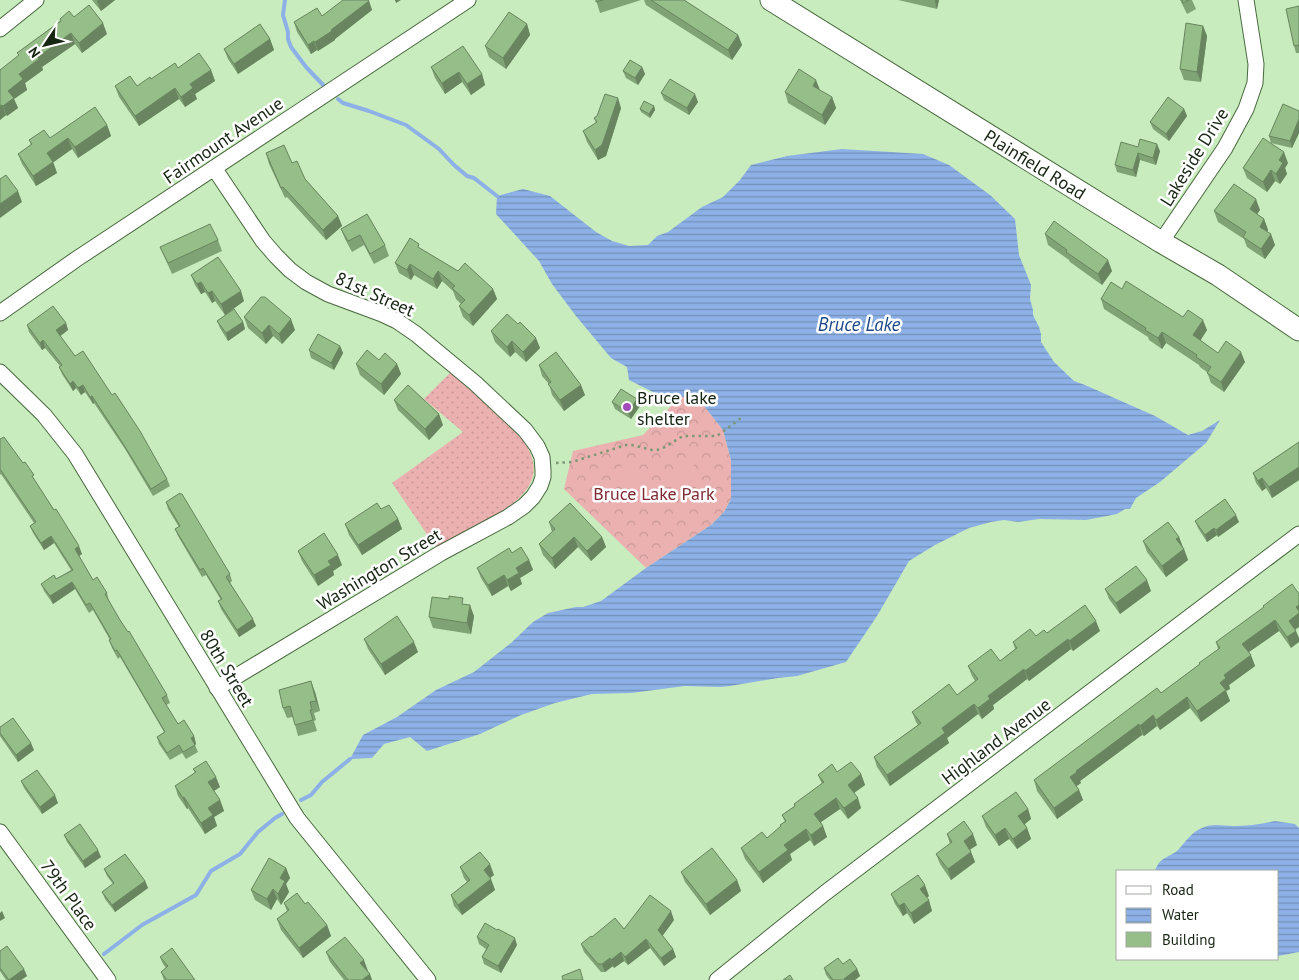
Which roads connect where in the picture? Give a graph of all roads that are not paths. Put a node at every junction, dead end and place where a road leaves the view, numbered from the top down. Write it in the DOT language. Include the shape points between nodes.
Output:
graph roads {
  1 [pos="36,0"];
  2 [pos="468,0"];
  3 [pos="771,0"];
  4 [pos="1246,0"];
  5 [pos="0,28"];
  6 [pos="214,168"];
  7 [pos="1161,242"];
  8 [pos="0,313"];
  9 [pos="1299,330"];
  10 [pos="0,372"];
  11 [pos="543,467"];
  12 [pos="1299,534"];
  13 [pos="217,688"];
  14 [pos="0,832"];
  15 [pos="108,980"];
  16 [pos="428,980"];
  17 [pos="717,980"];
  1 -- 5 [label="street"];
  2 -- 6 [label="street, Fairmount Avenue"];
  3 -- 7 [label="main road, Plainfield Road"];
  4 -- 7 [label="street, Lakeside Drive" via="1256,64 1246,109"];
  6 -- 8 [label="street, Fairmount Avenue"];
  6 -- 11 [label="street, 81st Street" via="263,241 290,270 328,294 397,321 416,334 519,424 537,446"];
  7 -- 9 [label="main road, Plainfield Road" via="1218,275"];
  10 -- 13 [label="street, 80th Street" via="44,415 75,454"];
  11 -- 13 [label="street, Washington Street" via="540,486 524,506 508,517 441,553"];
  12 -- 17 [label="street, Highland Avenue" via="825,893"];
  13 -- 16 [label="street, 80th Street" via="297,818"];
  14 -- 15 [label="street, 79th Place"];
}
